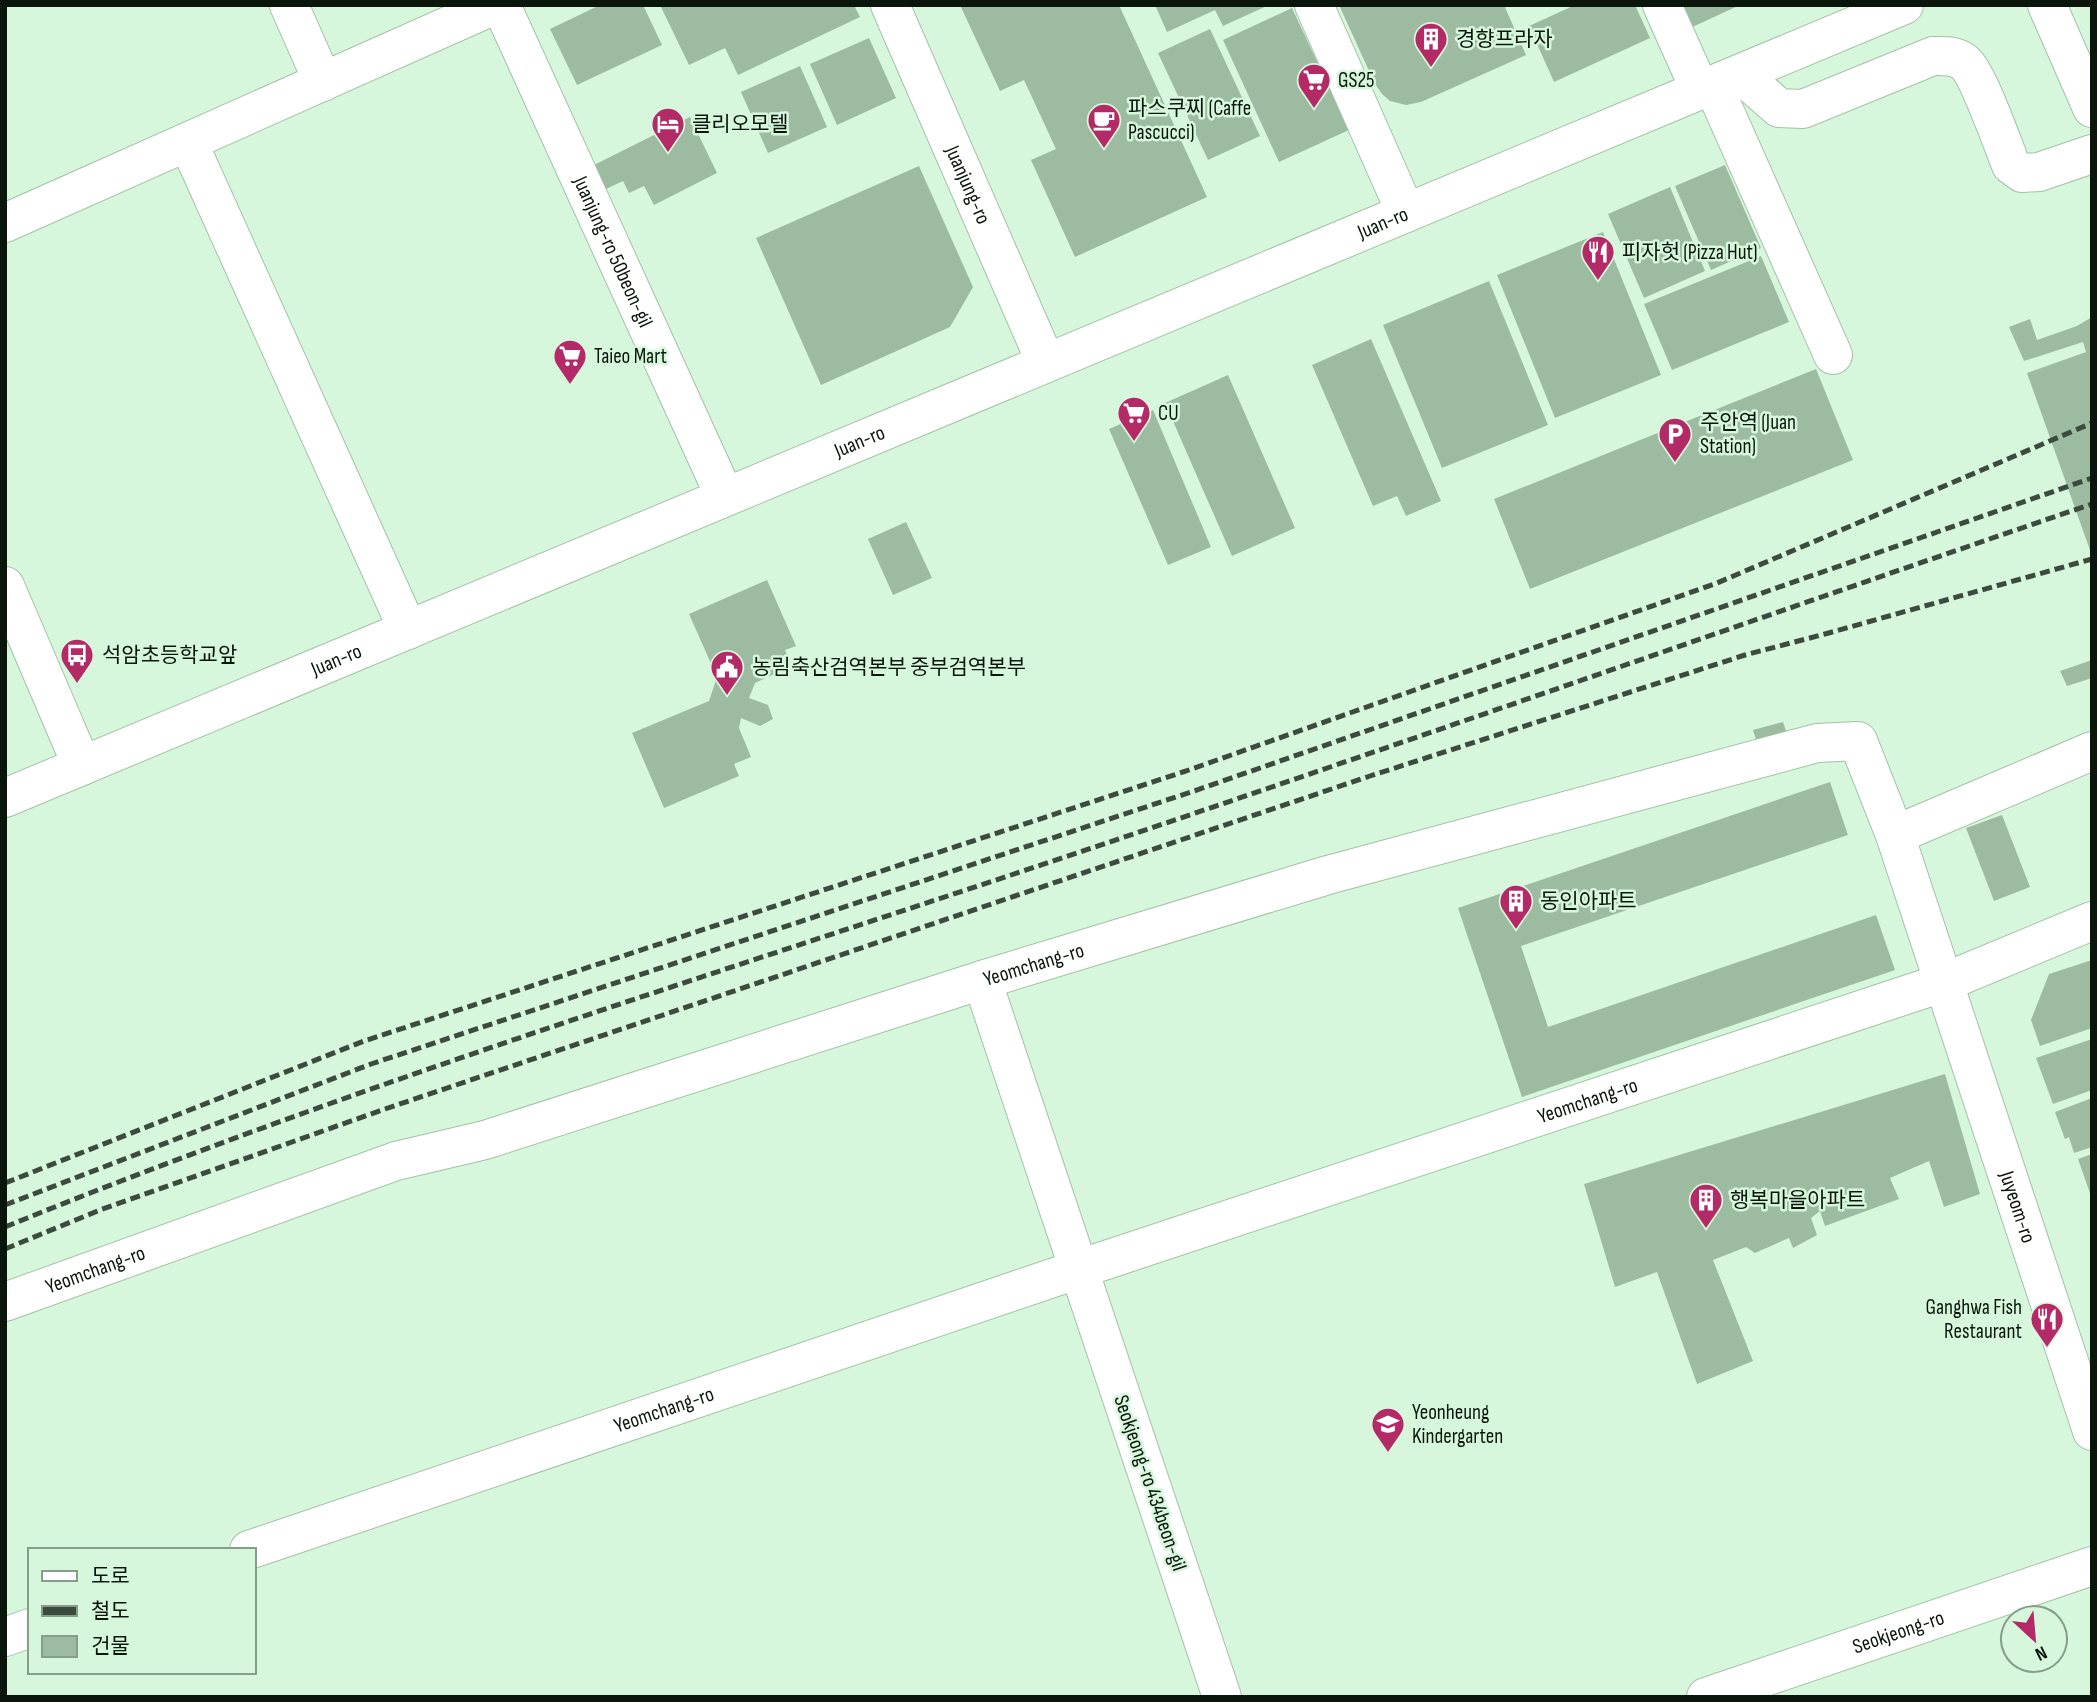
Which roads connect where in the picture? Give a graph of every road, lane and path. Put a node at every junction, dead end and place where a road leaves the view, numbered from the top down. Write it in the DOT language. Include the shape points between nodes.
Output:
graph roads {
  1 [pos="289,5"];
  2 [pos="495,5"];
  3 [pos="501,5"];
  4 [pos="890,5"];
  5 [pos="1314,5"];
  6 [pos="1662,5"];
  7 [pos="1904,5"];
  8 [pos="2047,5"];
  9 [pos="323,82"];
  10 [pos="1718,83"];
  11 [pos="2092,108"];
  12 [pos="188,142"];
  13 [pos="2092,154"];
  14 [pos="1406,213"];
  15 [pos="5,223"];
  16 [pos="1833,355"];
  17 [pos="1046,363"];
  18 [pos="725,497"];
  19 [pos="5,586"];
  20 [pos="408,630"];
  21 [pos="2092,751"];
  22 [pos="82,766"];
  23 [pos="5,798"];
  24 [pos="1895,835"];
  25 [pos="2092,921"];
  26 [pos="982,980"];
  27 [pos="1945,982"];
  28 [pos="1079,1269"];
  29 [pos="5,1302"];
  30 [pos="2092,1430"];
  31 [pos="255,1548"];
  32 [pos="2092,1566"];
  33 [pos="28,1629"];
  34 [pos="5,1637"];
  35 [pos="1751,1690"];
  36 [pos="1222,1697"];
  37 [pos="1706,1697"];
  1 -- 9 [label="street"];
  2 -- 9 [label="street"];
  3 -- 18 [label="street, Juanjung-ro 50beon-gil"];
  4 -- 17 [label="street, Juanjung-ro"];
  5 -- 14 [label="street"];
  6 -- 10 [label="street"];
  7 -- 10 [label="street, Juan-ro"];
  8 -- 11 [label="street"];
  9 -- 12 [label="street"];
  10 -- 13 [label="street" via="1779,108 1803,109 1933,56 1954,57 1966,63 1975,77 2011,165 2022,173"];
  10 -- 14 [label="street, Juan-ro"];
  10 -- 16 [label="street"];
  12 -- 15 [label="street"];
  12 -- 20 [label="street"];
  14 -- 17 [label="street, Juan-ro"];
  17 -- 18 [label="street, Juan-ro"];
  18 -- 20 [label="street, Juan-ro"];
  19 -- 22 [label="street"];
  20 -- 22 [label="street, Juan-ro"];
  21 -- 24 [label="street"];
  22 -- 23 [label="street, Juan-ro"];
  24 -- 26 [label="street, Yeomchang-ro" via="1858,741 1817,743 1328,875"];
  24 -- 27 [label="street, Juyeom-ro"];
  25 -- 27 [label="street, Yeomchang-ro"];
  26 -- 28 [label="street, Yeomchang-ro"];
  26 -- 29 [label="street, Yeomchang-ro" via="485,1140 396,1161"];
  27 -- 28 [label="street, Yeomchang-ro"];
  27 -- 30 [label="street, Juyeom-ro"];
  28 -- 31 [label="street, Yeomchang-ro"];
  28 -- 36 [label="street, Seokjeong-ro 434beon-gil"];
  32 -- 35 [label="street, Seokjeong-ro"];
  33 -- 34 [label="street"];
  35 -- 37 [label="street, Seokjeong-ro"];
}
